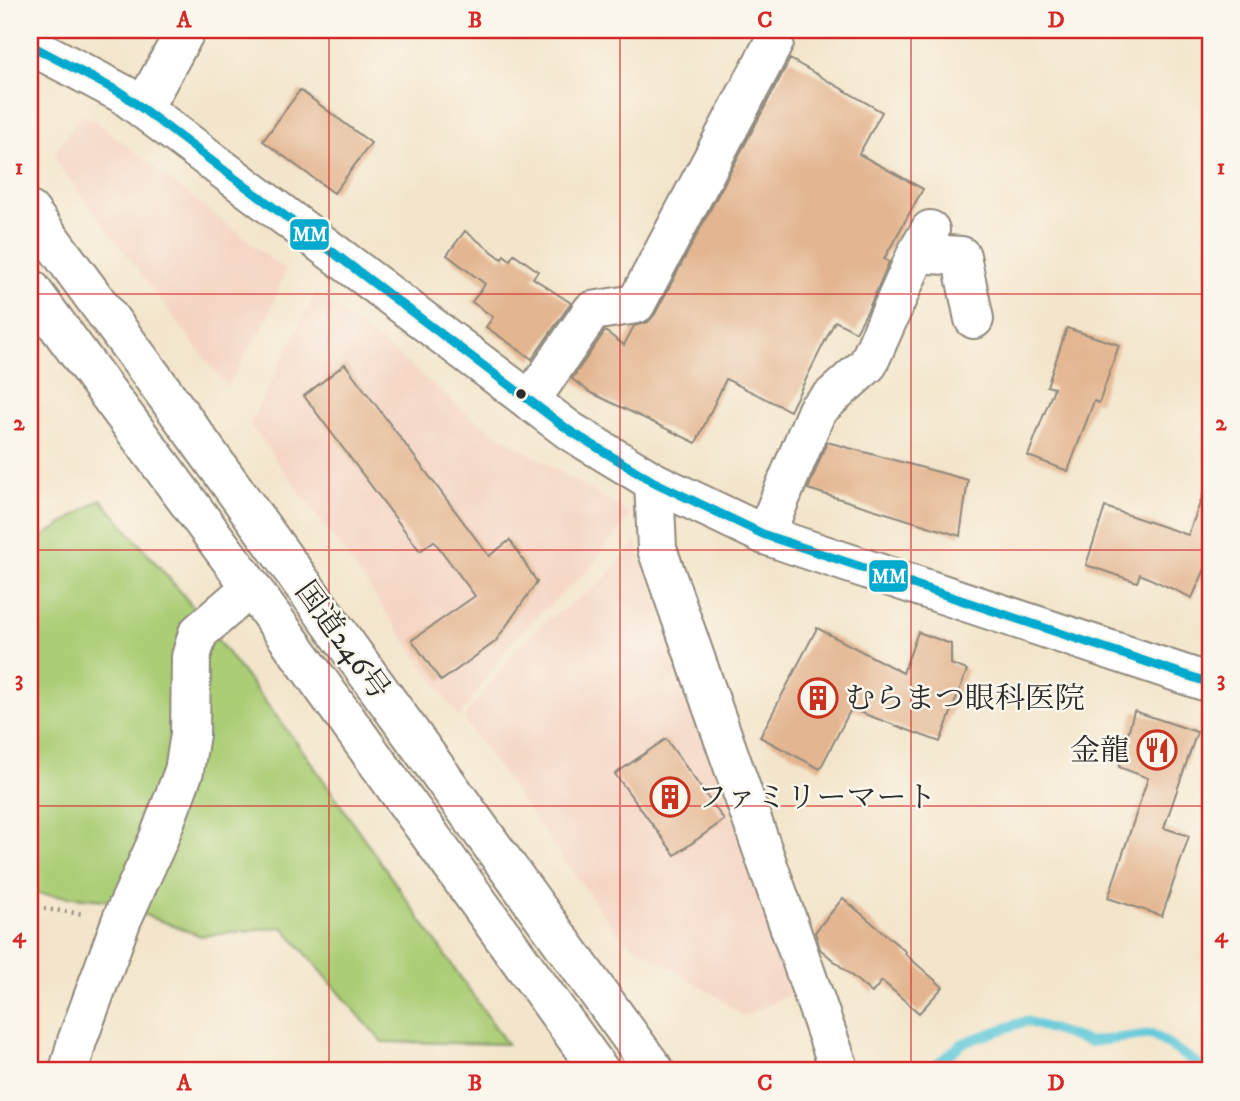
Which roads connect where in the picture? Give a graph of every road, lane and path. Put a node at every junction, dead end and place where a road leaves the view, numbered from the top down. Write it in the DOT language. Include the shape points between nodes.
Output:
graph roads {
  1 [pos="34,30"];
  2 [pos="186,30"];
  3 [pos="774,42"];
  4 [pos="30,45"];
  5 [pos="133,101"];
  6 [pos="30,211"];
  7 [pos="30,288"];
  8 [pos="974,319"];
  9 [pos="530,401"];
  10 [pos="654,482"];
  11 [pos="765,535"];
  12 [pos="251,587"];
  13 [pos="1210,683"];
  14 [pos="30,907"];
  15 [pos="122,919"];
  16 [pos="839,1070"];
  17 [pos="69,1071"];
  18 [pos="600,1071"];
  19 [pos="655,1071"];
  1 -- 5 [label="main road"];
  2 -- 5 [label="main road"];
  3 -- 9 [label="main road" via="636,304 592,311"];
  4 -- 5 [label="main road"];
  5 -- 9 [label="main road"];
  6 -- 19 [label="main road, 国道246号"];
  7 -- 12 [label="main road, 国道246号"];
  8 -- 11 [label="main road" via="961,256 924,241 868,364 817,410"];
  9 -- 10 [label="main road"];
  10 -- 11 [label="main road"];
  10 -- 16 [label="main road" via="657,550"];
  11 -- 13 [label="main road"];
  12 -- 15 [label="main road" via="198,633 191,657 190,734 184,771"];
  12 -- 18 [label="main road, 国道246号"];
  14 -- 15 [label="path"];
  15 -- 17 [label="main road"];
}
